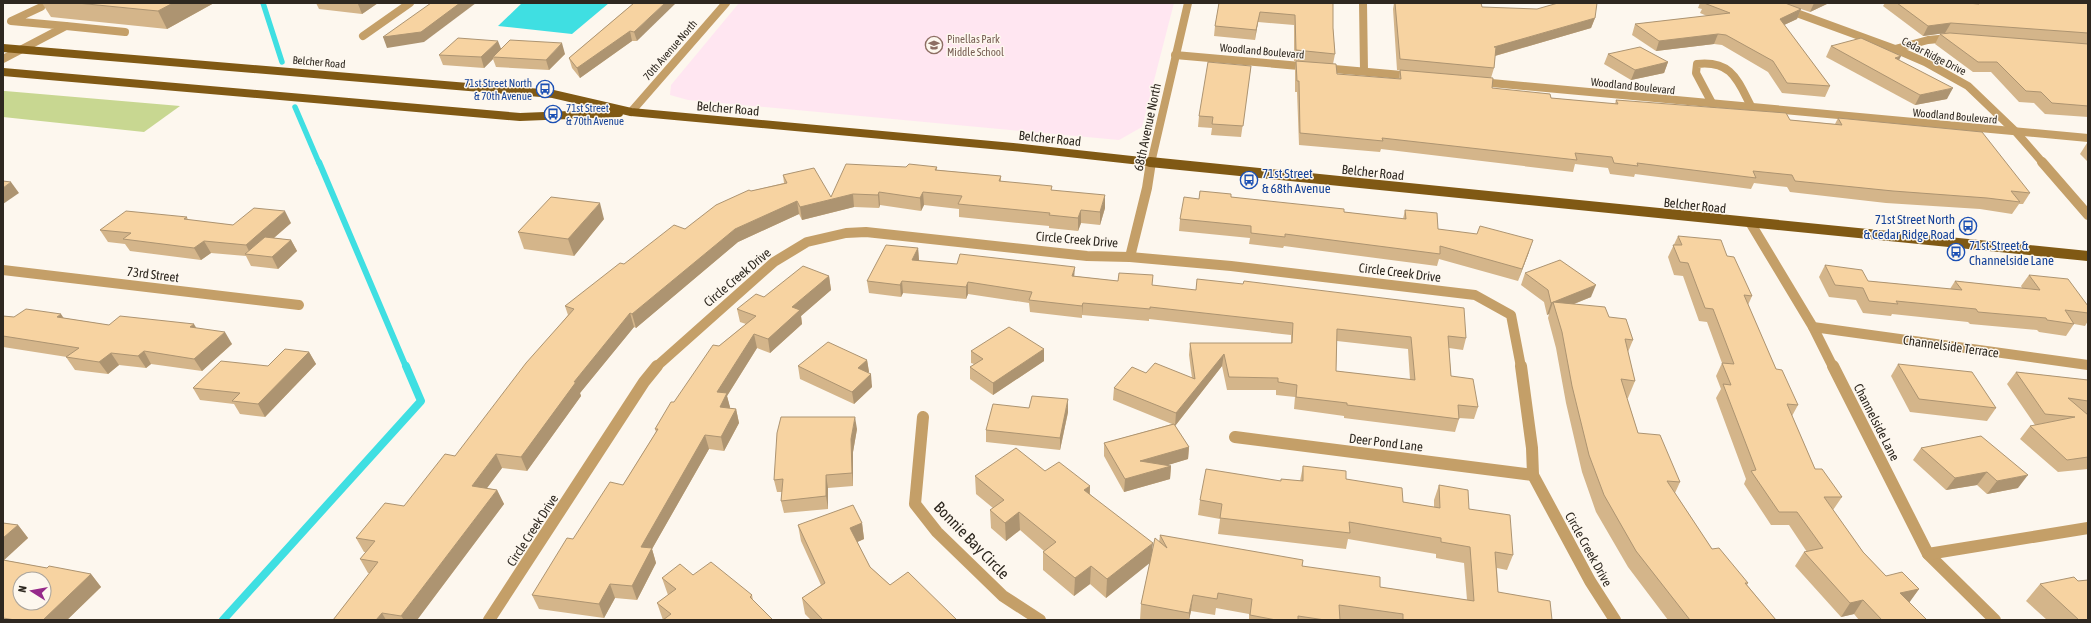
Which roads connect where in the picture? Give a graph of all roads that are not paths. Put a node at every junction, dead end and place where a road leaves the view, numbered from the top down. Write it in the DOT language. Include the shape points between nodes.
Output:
graph roads {
  1 [pos="410,3"];
  2 [pos="726,3"];
  3 [pos="1188,3"];
  4 [pos="1364,3"];
  5 [pos="1769,3"];
  6 [pos="41,7"];
  7 [pos="66,26"];
  8 [pos="125,32"];
  9 [pos="363,36"];
  10 [pos="1960,38"];
  11 [pos="3,48"];
  12 [pos="22,49"];
  13 [pos="1895,49"];
  14 [pos="1175,55"];
  15 [pos="3,59"];
  16 [pos="1364,71"];
  17 [pos="3,72"];
  18 [pos="1420,76"];
  19 [pos="1475,82"];
  20 [pos="1713,105"];
  21 [pos="1752,108"];
  22 [pos="631,112"];
  23 [pos="2016,132"];
  24 [pos="2088,138"];
  25 [pos="1151,161"];
  26 [pos="2088,215"];
  27 [pos="1751,224"];
  28 [pos="2088,256"];
  29 [pos="1130,257"];
  30 [pos="3,270"];
  31 [pos="299,305"];
  32 [pos="1813,327"];
  33 [pos="2088,364"];
  34 [pos="923,417"];
  35 [pos="1235,437"];
  36 [pos="1533,475"];
  37 [pos="2088,528"];
  38 [pos="1928,554"];
  39 [pos="490,620"];
  40 [pos="1040,620"];
  41 [pos="1615,620"];
  42 [pos="1995,620"];
  1 -- 9 [label="street"];
  2 -- 22 [label="street, 70th Avenue North"];
  3 -- 14 [label="street, 68th Avenue North"];
  4 -- 16 [label="street"];
  5 -- 13 [label="street, Cedar Ridge Drive"];
  6 -- 7 [label="street" via="11,21"];
  7 -- 8 [label="street"];
  7 -- 12 [label="street"];
  10 -- 13 [label="street" via="1928,40"];
  11 -- 12 [label="main road, Belcher Road"];
  12 -- 15 [label="street"];
  12 -- 22 [label="main road, Belcher Road" via="553,94"];
  13 -- 23 [label="street, Cedar Ridge Drive" via="1968,86"];
  14 -- 16 [label="street, Woodland Boulevard"];
  14 -- 25 [label="street, 68th Avenue North"];
  16 -- 18 [label="street, Woodland Boulevard"];
  17 -- 22 [label="main road, Belcher Road" via="520,117"];
  19 -- 20 [label="street, Woodland Boulevard"];
  20 -- 21 [label="street, Woodland Boulevard"];
  20 -- 21 [label="street" via="1696,73 1697,64 1728,68"];
  21 -- 23 [label="street, Woodland Boulevard"];
  22 -- 25 [label="main road, Belcher Road"];
  23 -- 24 [label="street, Woodland Boulevard"];
  23 -- 26 [label="street, Cedar Ridge Drive"];
  25 -- 27 [label="main road, Belcher Road"];
  25 -- 29 [label="street, 68th Avenue North" via="1148,188"];
  27 -- 28 [label="main road, Belcher Road"];
  27 -- 32 [label="street, Channelside Lane"];
  29 -- 36 [label="street, Circle Creek Drive" via="1231,266 1475,295 1511,315 1527,410"];
  29 -- 39 [label="street, Circle Creek Drive" via="1087,256 866,232 846,233 807,242 770,265 662,360 644,382"];
  30 -- 31 [label="street, 73rd Street"];
  32 -- 33 [label="street, Channelside Terrace"];
  32 -- 38 [label="street, Channelside Lane"];
  34 -- 40 [label="street, Bonnie Bay Circle" via="915,504 937,532 1003,596"];
  35 -- 36 [label="street, Deer Pond Lane"];
  36 -- 41 [label="street, Circle Creek Drive" via="1590,581"];
  37 -- 38 [label="street"];
  38 -- 42 [label="street, Channelside Lane"];
}
